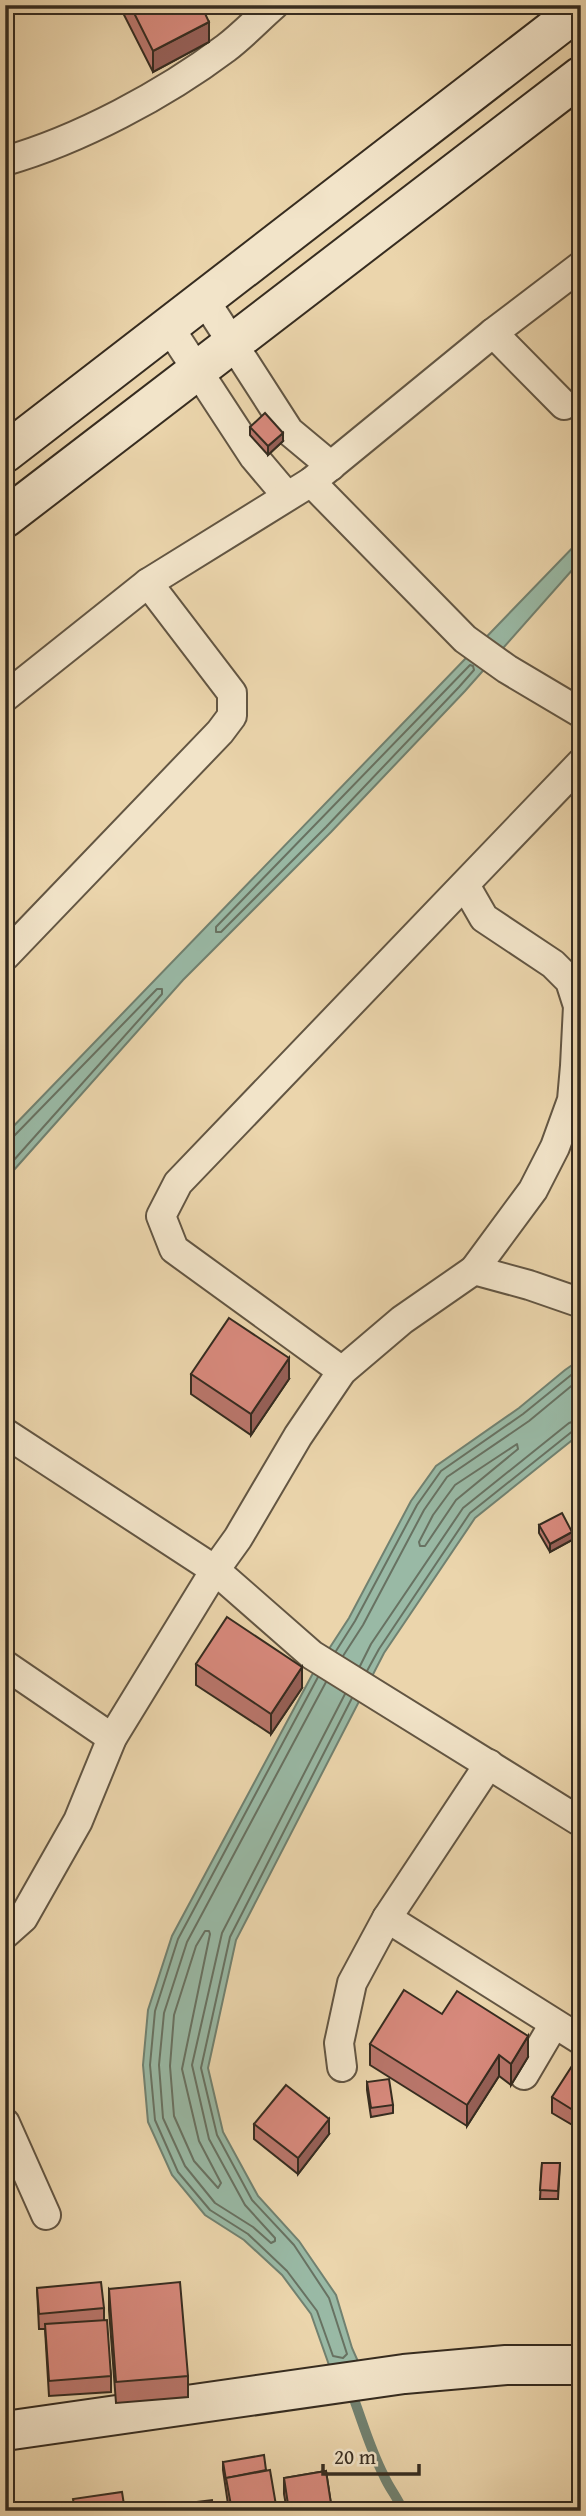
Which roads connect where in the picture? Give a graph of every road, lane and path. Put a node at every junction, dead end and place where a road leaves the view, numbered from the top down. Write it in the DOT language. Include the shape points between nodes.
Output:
graph roads {
  1 [pos="274,5"];
  2 [pos="581,8"];
  3 [pos="581,76"];
  4 [pos="5,161"];
  5 [pos="581,266"];
  6 [pos="204,299"];
  7 [pos="169,327"];
  8 [pos="492,333"];
  9 [pos="232,344"];
  10 [pos="197,371"];
  11 [pos="565,405"];
  12 [pos="5,453"];
  13 [pos="310,481"];
  14 [pos="5,518"];
  15 [pos="148,583"];
  16 [pos="5,697"];
  17 [pos="581,713"];
  18 [pos="581,763"];
  19 [pos="465,885"];
  20 [pos="5,956"];
  21 [pos="474,1270"];
  22 [pos="581,1303"];
  23 [pos="342,1371"];
  24 [pos="5,1433"];
  25 [pos="215,1570"];
  26 [pos="5,1665"];
  27 [pos="111,1738"];
  28 [pos="489,1764"];
  29 [pos="581,1822"];
  30 [pos="387,1918"];
  31 [pos="5,1934"];
  32 [pos="554,2024"];
  33 [pos="581,2040"];
  34 [pos="342,2067"];
  35 [pos="524,2075"];
  36 [pos="5,2123"];
  37 [pos="46,2215"];
  38 [pos="581,2365"];
  39 [pos="5,2431"];
  1 -- 4 [label="street" via="226,48 161,92 98,124"];
  2 -- 6 [label="street"];
  3 -- 9 [label="street"];
  5 -- 8 [label="street"];
  6 -- 7 [label="street"];
  6 -- 9 [label="street"];
  7 -- 10 [label="street"];
  7 -- 12 [label="street"];
  8 -- 11 [label="street"];
  8 -- 13 [label="street"];
  9 -- 10 [label="street"];
  9 -- 13 [label="street" via="289,431"];
  10 -- 13 [label="street" via="254,457"];
  10 -- 14 [label="street"];
  13 -- 15 [label="street"];
  13 -- 17 [label="street" via="465,639"];
  15 -- 16 [label="street"];
  15 -- 20 [label="street" via="232,693 232,716"];
  18 -- 19 [label="street"];
  19 -- 21 [label="street" via="484,918 562,972 578,1006 572,1100 555,1147 533,1190"];
  19 -- 23 [label="street" via="178,1183 161,1216 174,1249"];
  21 -- 22 [label="street"];
  21 -- 23 [label="street" via="402,1320"];
  23 -- 25 [label="street"];
  24 -- 25 [label="street"];
  25 -- 27 [label="street"];
  25 -- 28 [label="street" via="312,1656"];
  26 -- 27 [label="street"];
  27 -- 31 [label="street" via="72,1832 23,1918"];
  28 -- 29 [label="street"];
  28 -- 30 [label="street"];
  30 -- 32 [label="street"];
  30 -- 34 [label="street" via="352,1983 339,2043"];
  32 -- 33 [label="street"];
  32 -- 35 [label="street"];
  36 -- 37 [label="street"];
  38 -- 39 [label="street" via="506,2365 404,2374"];
}
